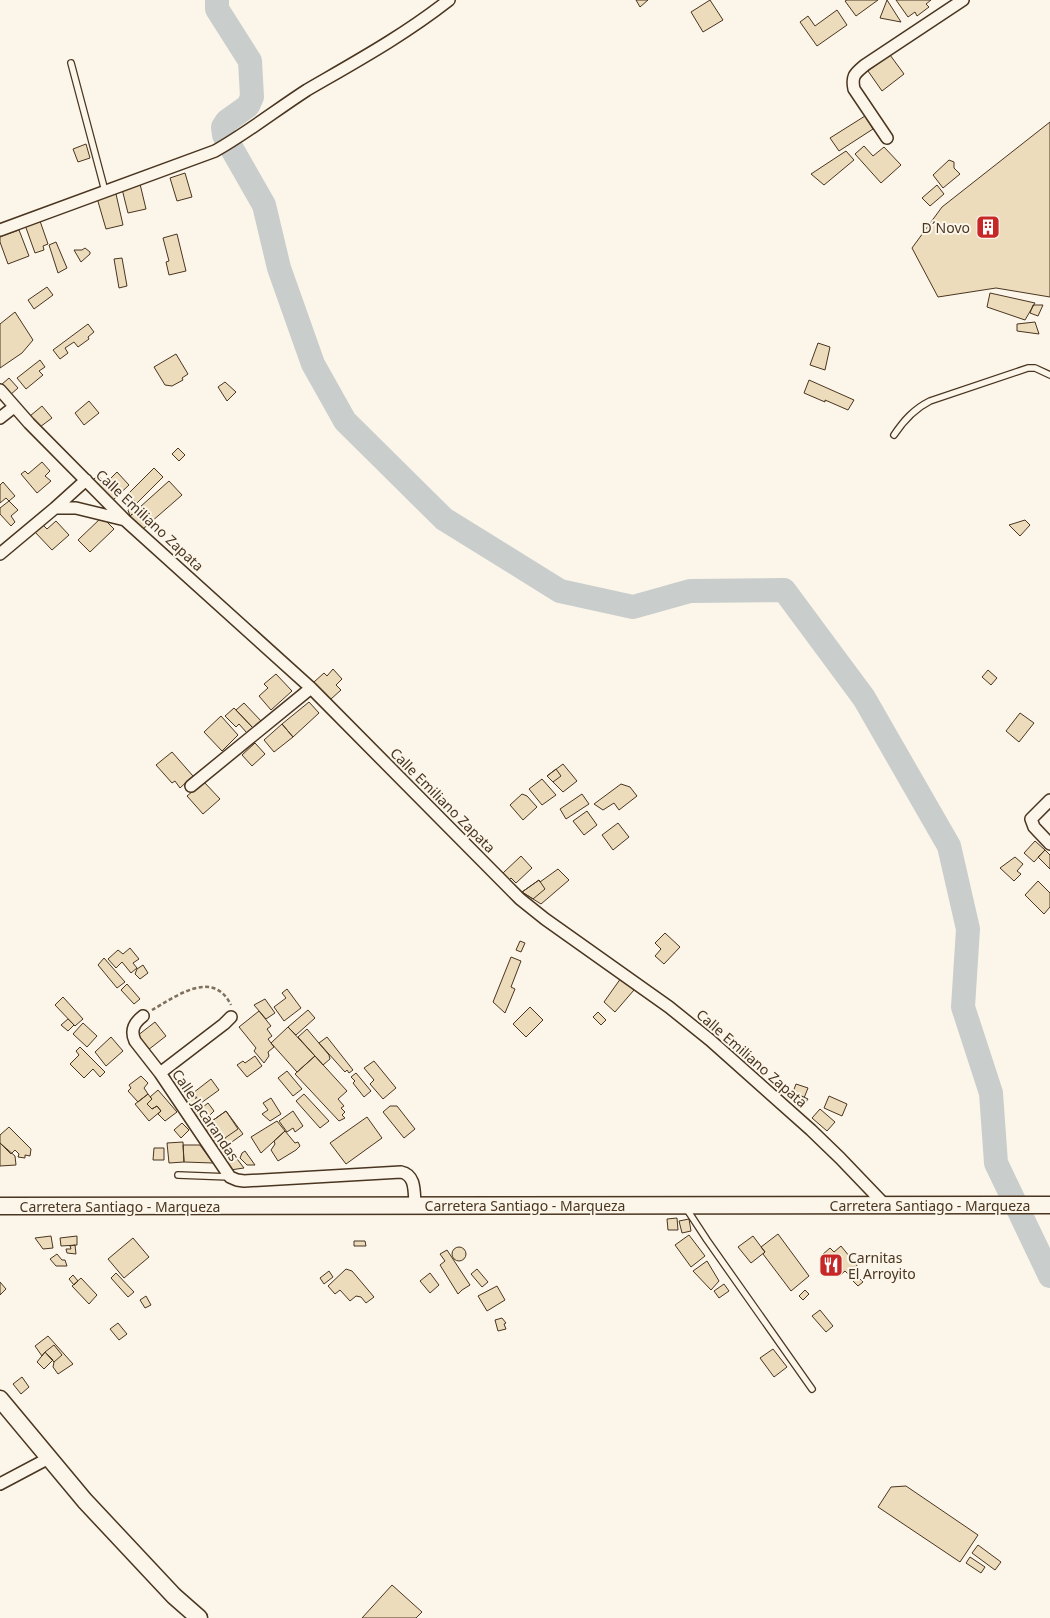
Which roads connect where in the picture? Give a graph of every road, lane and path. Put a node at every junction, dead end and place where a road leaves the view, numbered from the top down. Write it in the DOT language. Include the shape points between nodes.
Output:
graph roads {
  1 [pos="449,0"];
  2 [pos="963,0"];
  3 [pos="71,63"];
  4 [pos="887,138"];
  5 [pos="105,191"];
  6 [pos="0,230"];
  7 [pos="1050,375"];
  8 [pos="0,390"];
  9 [pos="14,407"];
  10 [pos="0,418"];
  11 [pos="894,435"];
  12 [pos="86,480"];
  13 [pos="55,508"];
  14 [pos="126,521"];
  15 [pos="0,554"];
  16 [pos="311,688"];
  17 [pos="191,786"];
  18 [pos="1050,800"];
  19 [pos="1050,844"];
  20 [pos="142,1016"];
  21 [pos="231,1017"];
  22 [pos="160,1073"];
  23 [pos="178,1174"];
  24 [pos="230,1177"];
  25 [pos="684,1204"];
  26 [pos="415,1205"];
  27 [pos="1050,1205"];
  28 [pos="0,1206"];
  29 [pos="886,1206"];
  30 [pos="812,1389"];
  31 [pos="0,1398"];
  32 [pos="49,1458"];
  33 [pos="0,1484"];
  34 [pos="199,1618"];
  1 -- 5 [label="street" via="391,41 306,91 235,140 215,151"];
  2 -- 4 [label="street" via="854,75 854,89"];
  3 -- 5 [label="lane"];
  5 -- 6 [label="street"];
  7 -- 11 [label="lane" via="1028,368 930,401 911,413"];
  8 -- 9 [label="street, Calle Emiliano Zapata"];
  9 -- 10 [label="street"];
  9 -- 12 [label="street, Calle Emiliano Zapata"];
  12 -- 13 [label="street"];
  12 -- 14 [label="street, Calle Emiliano Zapata"];
  13 -- 14 [label="street" via="76,508"];
  13 -- 15 [label="street"];
  14 -- 16 [label="street, Calle Emiliano Zapata"];
  16 -- 17 [label="street"];
  16 -- 29 [label="street, Calle Emiliano Zapata" via="520,899 669,1006 710,1040 811,1130"];
  18 -- 19 [label="street" via="1031,819"];
  20 -- 21 [label="path" via="187,990 203,987 223,993 233,1010"];
  20 -- 22 [label="street, Calle Jacarandas" via="136,1022 132,1035"];
  21 -- 22 [label="street"];
  22 -- 24 [label="street, Calle Jacarandas"];
  23 -- 24 [label="lane"];
  24 -- 26 [label="street, Calle Jacarandas" via="244,1181 401,1172 413,1180"];
  25 -- 26 [label="main road, Carretera Santiago - Marqueza"];
  25 -- 29 [label="main road, Carretera Santiago - Marqueza"];
  25 -- 30 [label="lane"];
  26 -- 28 [label="main road, Carretera Santiago - Marqueza"];
  27 -- 29 [label="main road, Carretera Santiago - Marqueza"];
  31 -- 32 [label="main road"];
  32 -- 33 [label="street"];
  32 -- 34 [label="main road" via="84,1502"];
}
